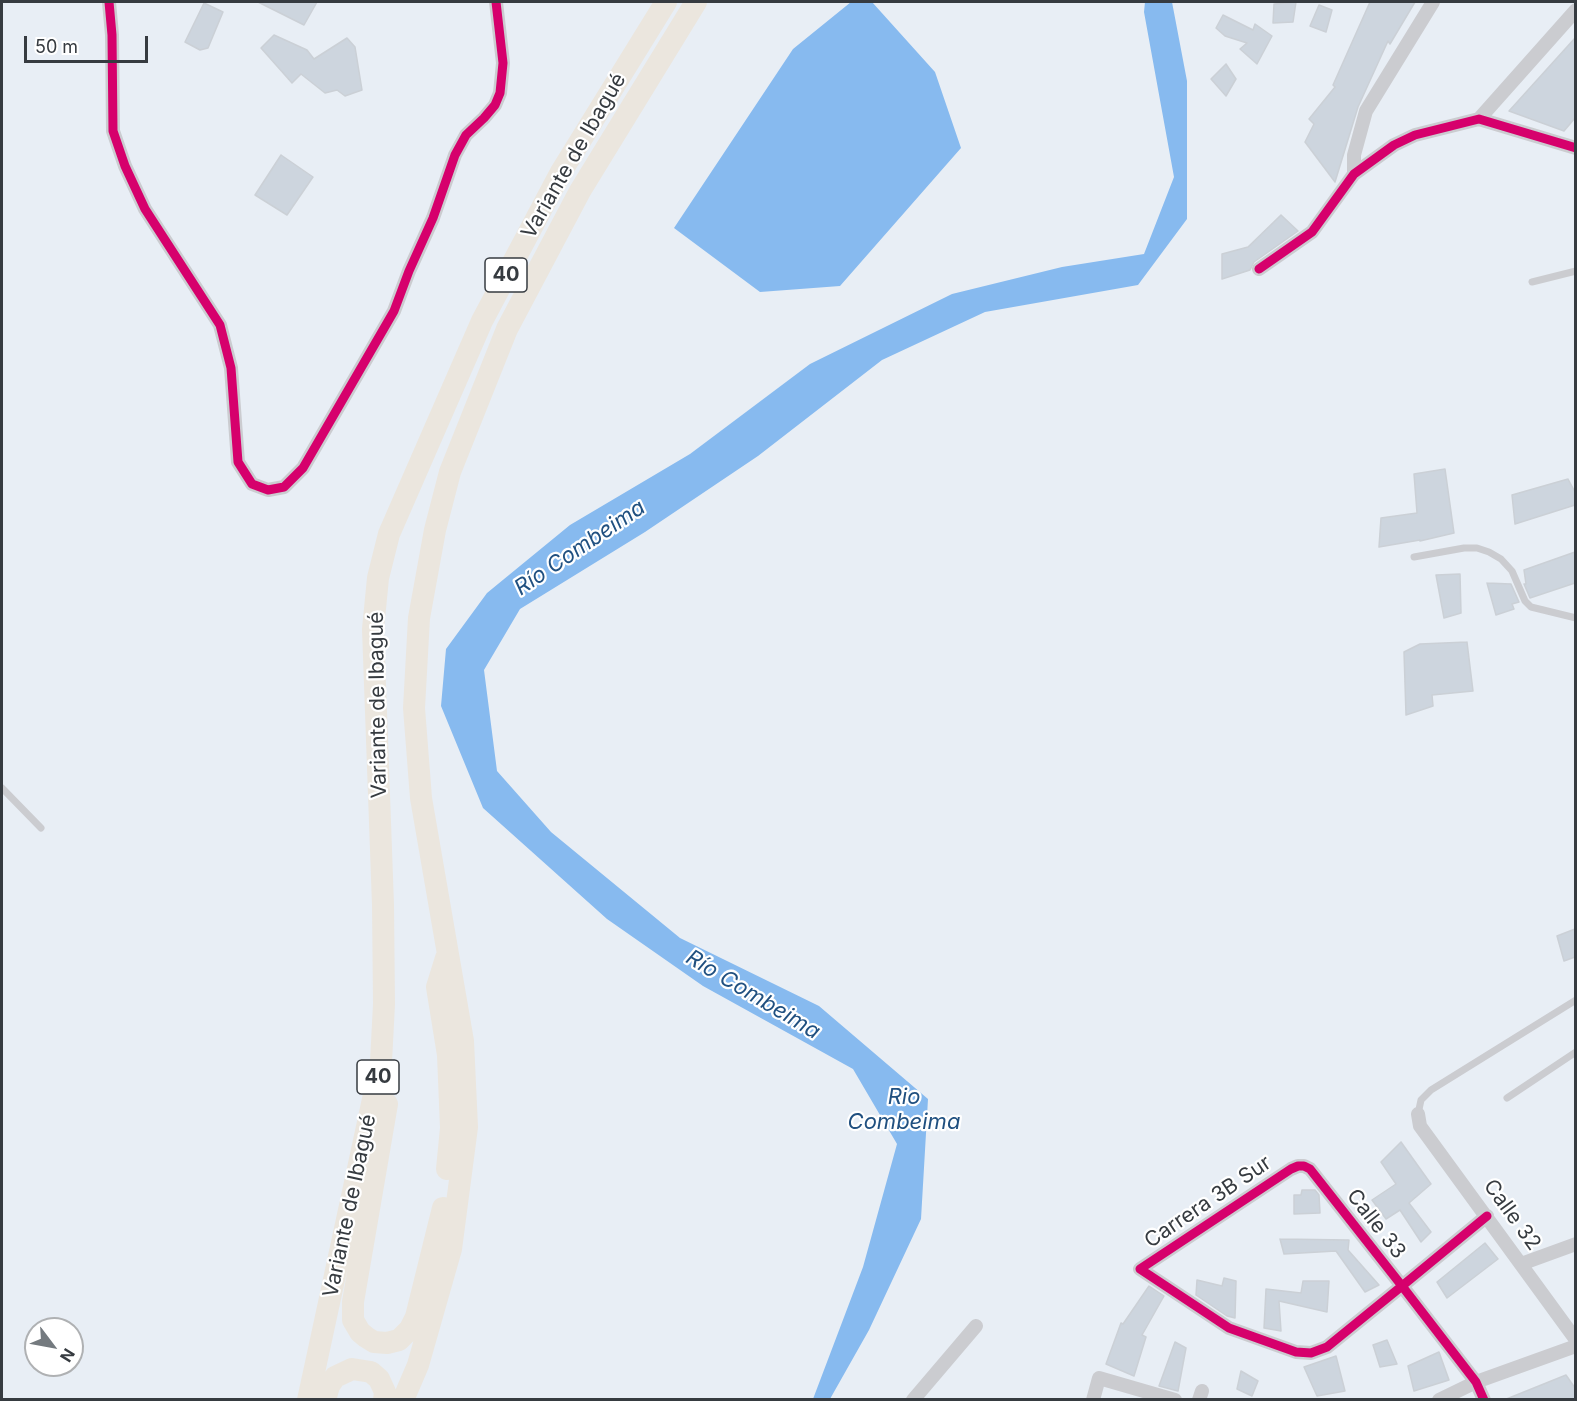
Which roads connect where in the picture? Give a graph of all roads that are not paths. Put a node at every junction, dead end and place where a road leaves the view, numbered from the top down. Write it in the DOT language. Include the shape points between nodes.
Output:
graph roads {
  1 [pos="109,2"];
  2 [pos="496,2"];
  3 [pos="666,2"];
  4 [pos="696,2"];
  5 [pos="1433,2"];
  6 [pos="1575,10"];
  7 [pos="1479,119"];
  8 [pos="1575,133"];
  9 [pos="1570,147"];
  10 [pos="1354,174"];
  11 [pos="1259,269"];
  12 [pos="1575,270"];
  13 [pos="1532,282"];
  14 [pos="1414,557"];
  15 [pos="1575,618"];
  16 [pos="2,788"];
  17 [pos="41,828"];
  18 [pos="447,954"];
  19 [pos="1575,1000"];
  20 [pos="1575,1052"];
  21 [pos="381,1062"];
  22 [pos="1507,1098"];
  23 [pos="1418,1114"];
  24 [pos="1298,1166"];
  25 [pos="1487,1216"];
  26 [pos="1575,1244"];
  27 [pos="1521,1264"];
  28 [pos="1402,1286"];
  29 [pos="976,1326"];
  30 [pos="1575,1340"];
  31 [pos="1575,1346"];
  32 [pos="1476,1383"];
  33 [pos="308,1400"];
  34 [pos="325,1400"];
  35 [pos="384,1400"];
  36 [pos="404,1400"];
  37 [pos="913,1400"];
  38 [pos="1092,1400"];
  39 [pos="1175,1400"];
  40 [pos="1439,1400"];
  41 [pos="1484,1400"];
  1 -- 2 [label="street" via="113,131 145,209 220,326 231,368 238,462 252,484 268,490 284,486 303,468 394,311 455,155 466,135 495,105 503,63"];
  3 -- 21 [label="highway, Variante de Ibagué / 40" via="561,172 482,321 389,534 378,578 373,629 383,916"];
  4 -- 18 [label="highway, Variante de Ibagué / 40" via="580,191 507,329 450,472 419,618 414,708 421,798"];
  5 -- 10 [label="street" via="1366,111 1354,155"];
  6 -- 7 [label="street"];
  7 -- 9 [label="street"];
  7 -- 10 [label="street" via="1415,135"];
  8 -- 9 [label="street"];
  10 -- 11 [label="street" via="1312,232"];
  12 -- 13 [label="lane"];
  14 -- 15 [label="lane" via="1464,548 1489,552 1512,572 1531,607"];
  16 -- 17 [label="lane"];
  18 -- 21 [label="highway" via="437,987 448,1055 451,1128 444,1201 416,1317 399,1340 387,1343 366,1337 353,1320 389,1091"];
  18 -- 36 [label="highway, Variante de Ibagué / 40" via="464,1041 467,1126 451,1249"];
  19 -- 23 [label="lane" via="1431,1090 1421,1100"];
  20 -- 22 [label="lane"];
  21 -- 33 [label="highway, Variante de Ibagué / 40"];
  23 -- 25 [label="street, Calle 32" via="1420,1126"];
  24 -- 28 [label="street, Calle 33" via="1310,1169"];
  24 -- 28 [label="street, Carrera 3B Sur" via="1140,1269 1229,1328 1296,1352 1311,1353 1327,1347"];
  25 -- 27 [label="street, Calle 32"];
  25 -- 28 [label="street"];
  26 -- 27 [label="street"];
  27 -- 30 [label="street, Calle 32"];
  28 -- 32 [label="street, Calle 33"];
  29 -- 37 [label="street"];
  31 -- 32 [label="street"];
  32 -- 40 [label="street"];
  32 -- 41 [label="street, Calle 33"];
  34 -- 35 [label="highway" via="335,1377 352,1369 371,1372 380,1379"];
  38 -- 39 [label="street" via="1099,1378"];
}
